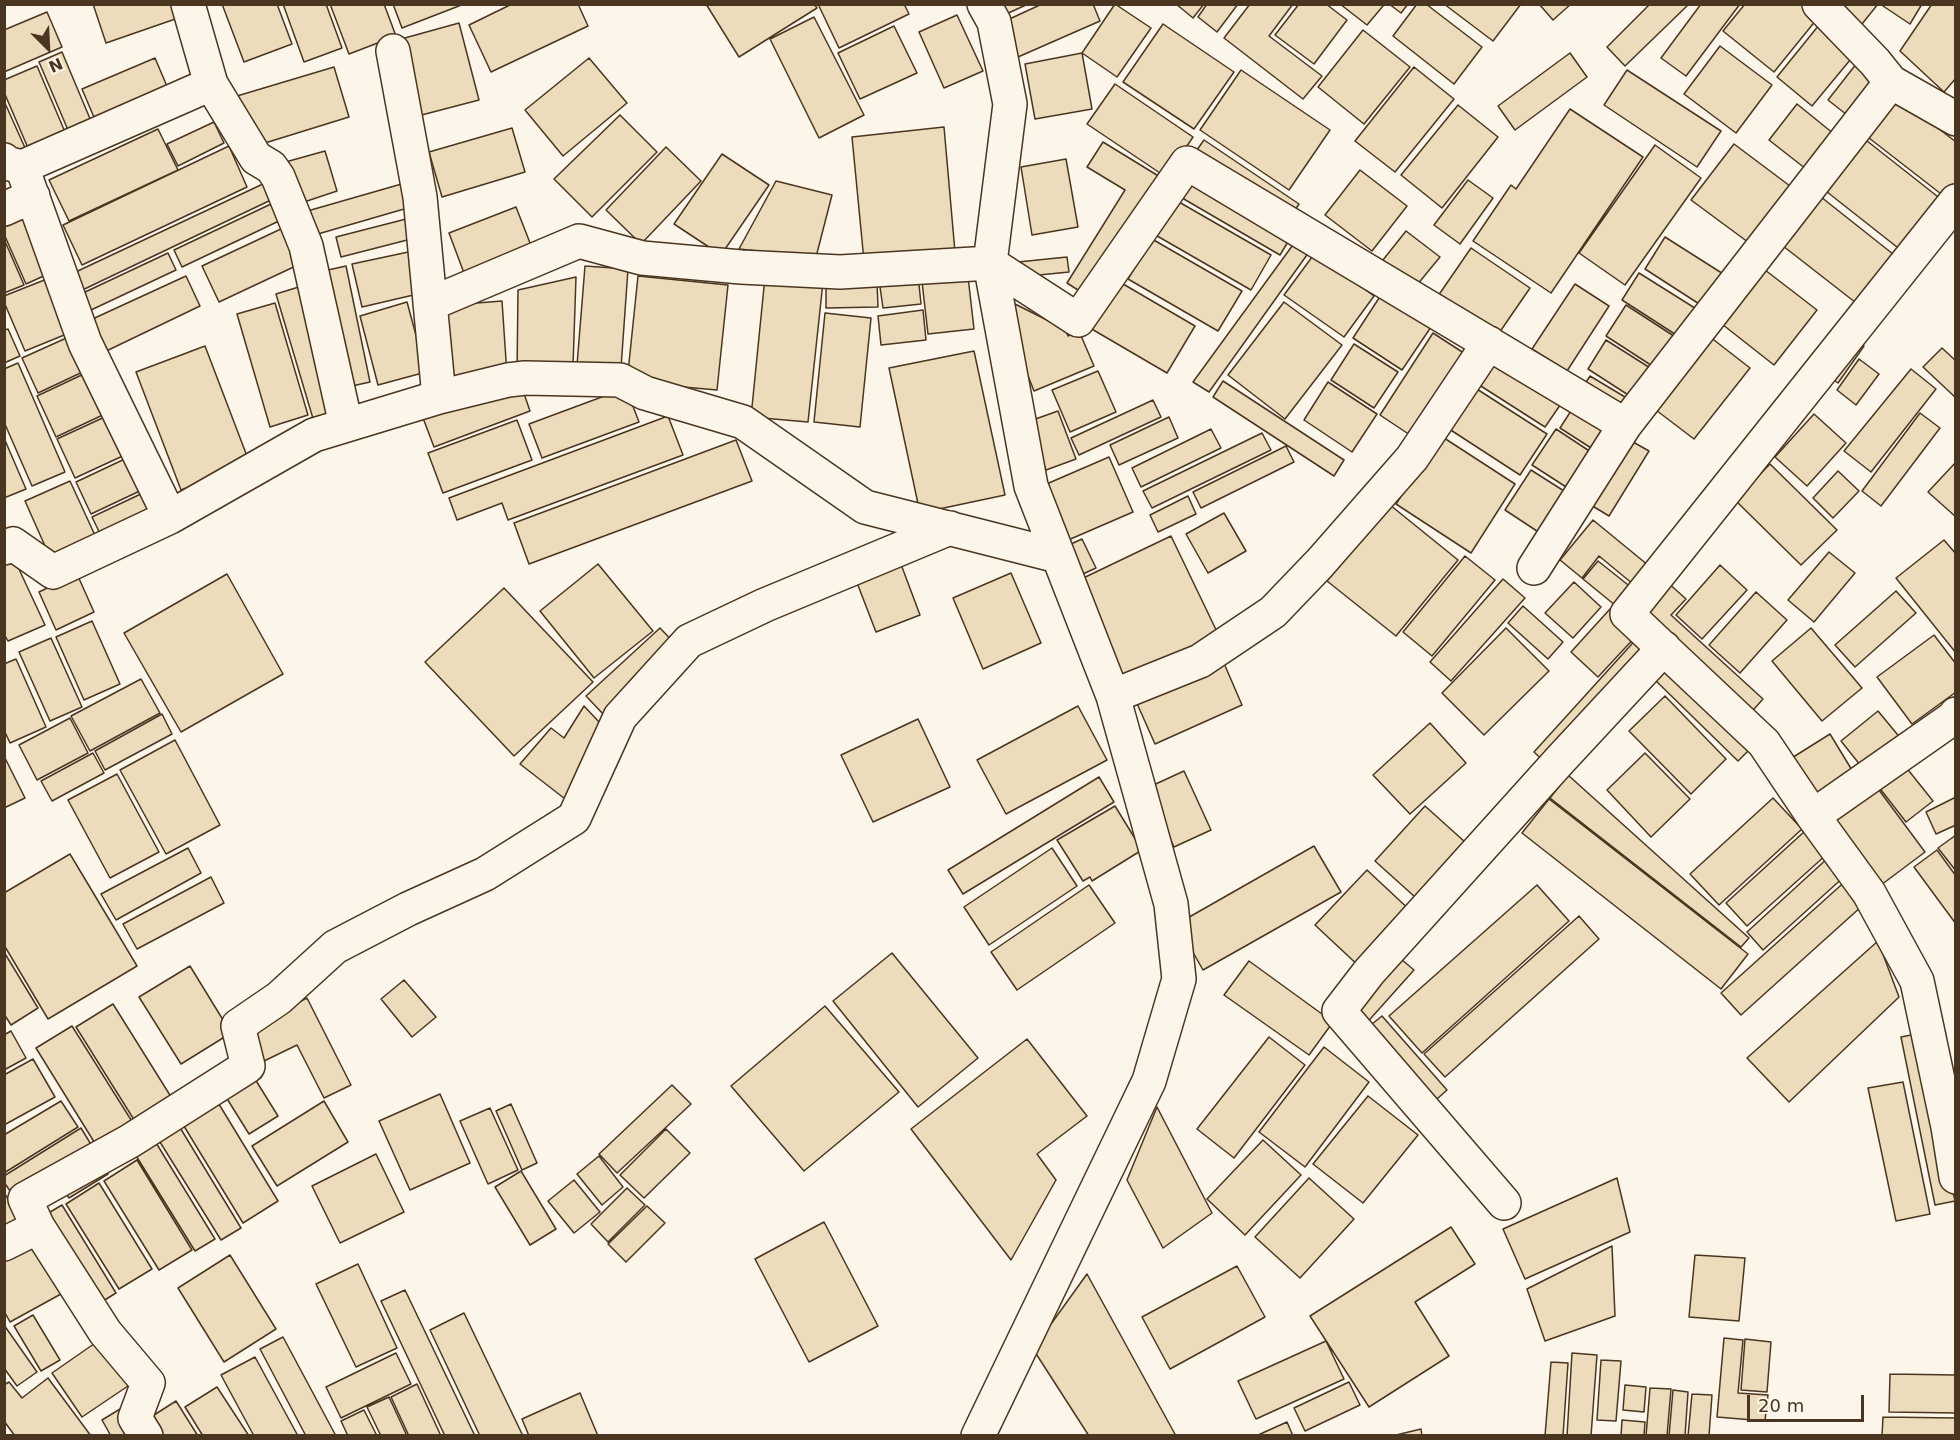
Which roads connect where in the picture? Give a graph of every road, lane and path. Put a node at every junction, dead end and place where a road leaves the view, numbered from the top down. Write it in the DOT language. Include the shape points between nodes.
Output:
graph roads {
  1 [pos="188,4"];
  2 [pos="984,4"];
  3 [pos="1819,4"];
  4 [pos="393,51"];
  5 [pos="1891,82"];
  6 [pos="211,84"];
  7 [pos="1956,119"];
  8 [pos="16,183"];
  9 [pos="1956,201"];
  10 [pos="990,263"];
  11 [pos="430,304"];
  12 [pos="1489,343"];
  13 [pos="438,397"];
  14 [pos="346,425"];
  15 [pos="1625,425"];
  16 [pos="170,516"];
  17 [pos="950,528"];
  18 [pos="4,548"];
  19 [pos="1058,556"];
  20 [pos="1534,568"];
  21 [pos="1664,648"];
  22 [pos="1113,696"];
  23 [pos="1956,714"];
  24 [pos="1813,816"];
  25 [pos="1956,1177"];
  26 [pos="1504,1203"];
  27 [pos="38,1227"];
  28 [pos="4,1244"];
  29 [pos="146,1436"];
  30 [pos="978,1436"];
  1 -- 6 [label="street"];
  2 -- 10 [label="street" via="994,22 1010,104"];
  3 -- 5 [label="street"];
  4 -- 11 [label="street" via="420,197"];
  5 -- 7 [label="street"];
  5 -- 15 [label="street"];
  6 -- 8 [label="street"];
  6 -- 14 [label="street" via="256,158 278,177 306,246"];
  8 -- 16 [label="street" via="85,343"];
  9 -- 21 [label="street" via="1627,614"];
  10 -- 11 [label="street" via="840,272 741,267 642,258 579,241"];
  10 -- 12 [label="street" via="1078,320 1187,163"];
  10 -- 19 [label="street" via="1030,486"];
  11 -- 13 [label="street"];
  12 -- 15 [label="street"];
  12 -- 22 [label="street" via="1412,458 1273,612 1200,661"];
  13 -- 14 [label="street"];
  13 -- 17 [label="street" via="525,378 620,380 645,393 743,422 865,507"];
  14 -- 16 [label="street" via="314,435"];
  15 -- 20 [label="street"];
  16 -- 18 [label="street" via="53,572 13,544"];
  17 -- 19 [label="street"];
  17 -- 27 [label="street" via="688,641 620,717 574,818 485,874 335,947 279,998 238,1026 248,1066 130,1141 25,1199"];
  19 -- 22 [label="street"];
  21 -- 24 [label="street" via="1764,743"];
  21 -- 26 [label="street" via="1369,972 1339,1011"];
  22 -- 30 [label="street" via="1171,904 1179,979 1149,1081"];
  23 -- 24 [label="street"];
  24 -- 25 [label="street" via="1869,893 1917,981"];
  27 -- 28 [label="street"];
  27 -- 29 [label="street" via="105,1332 148,1383 135,1418"];
}
